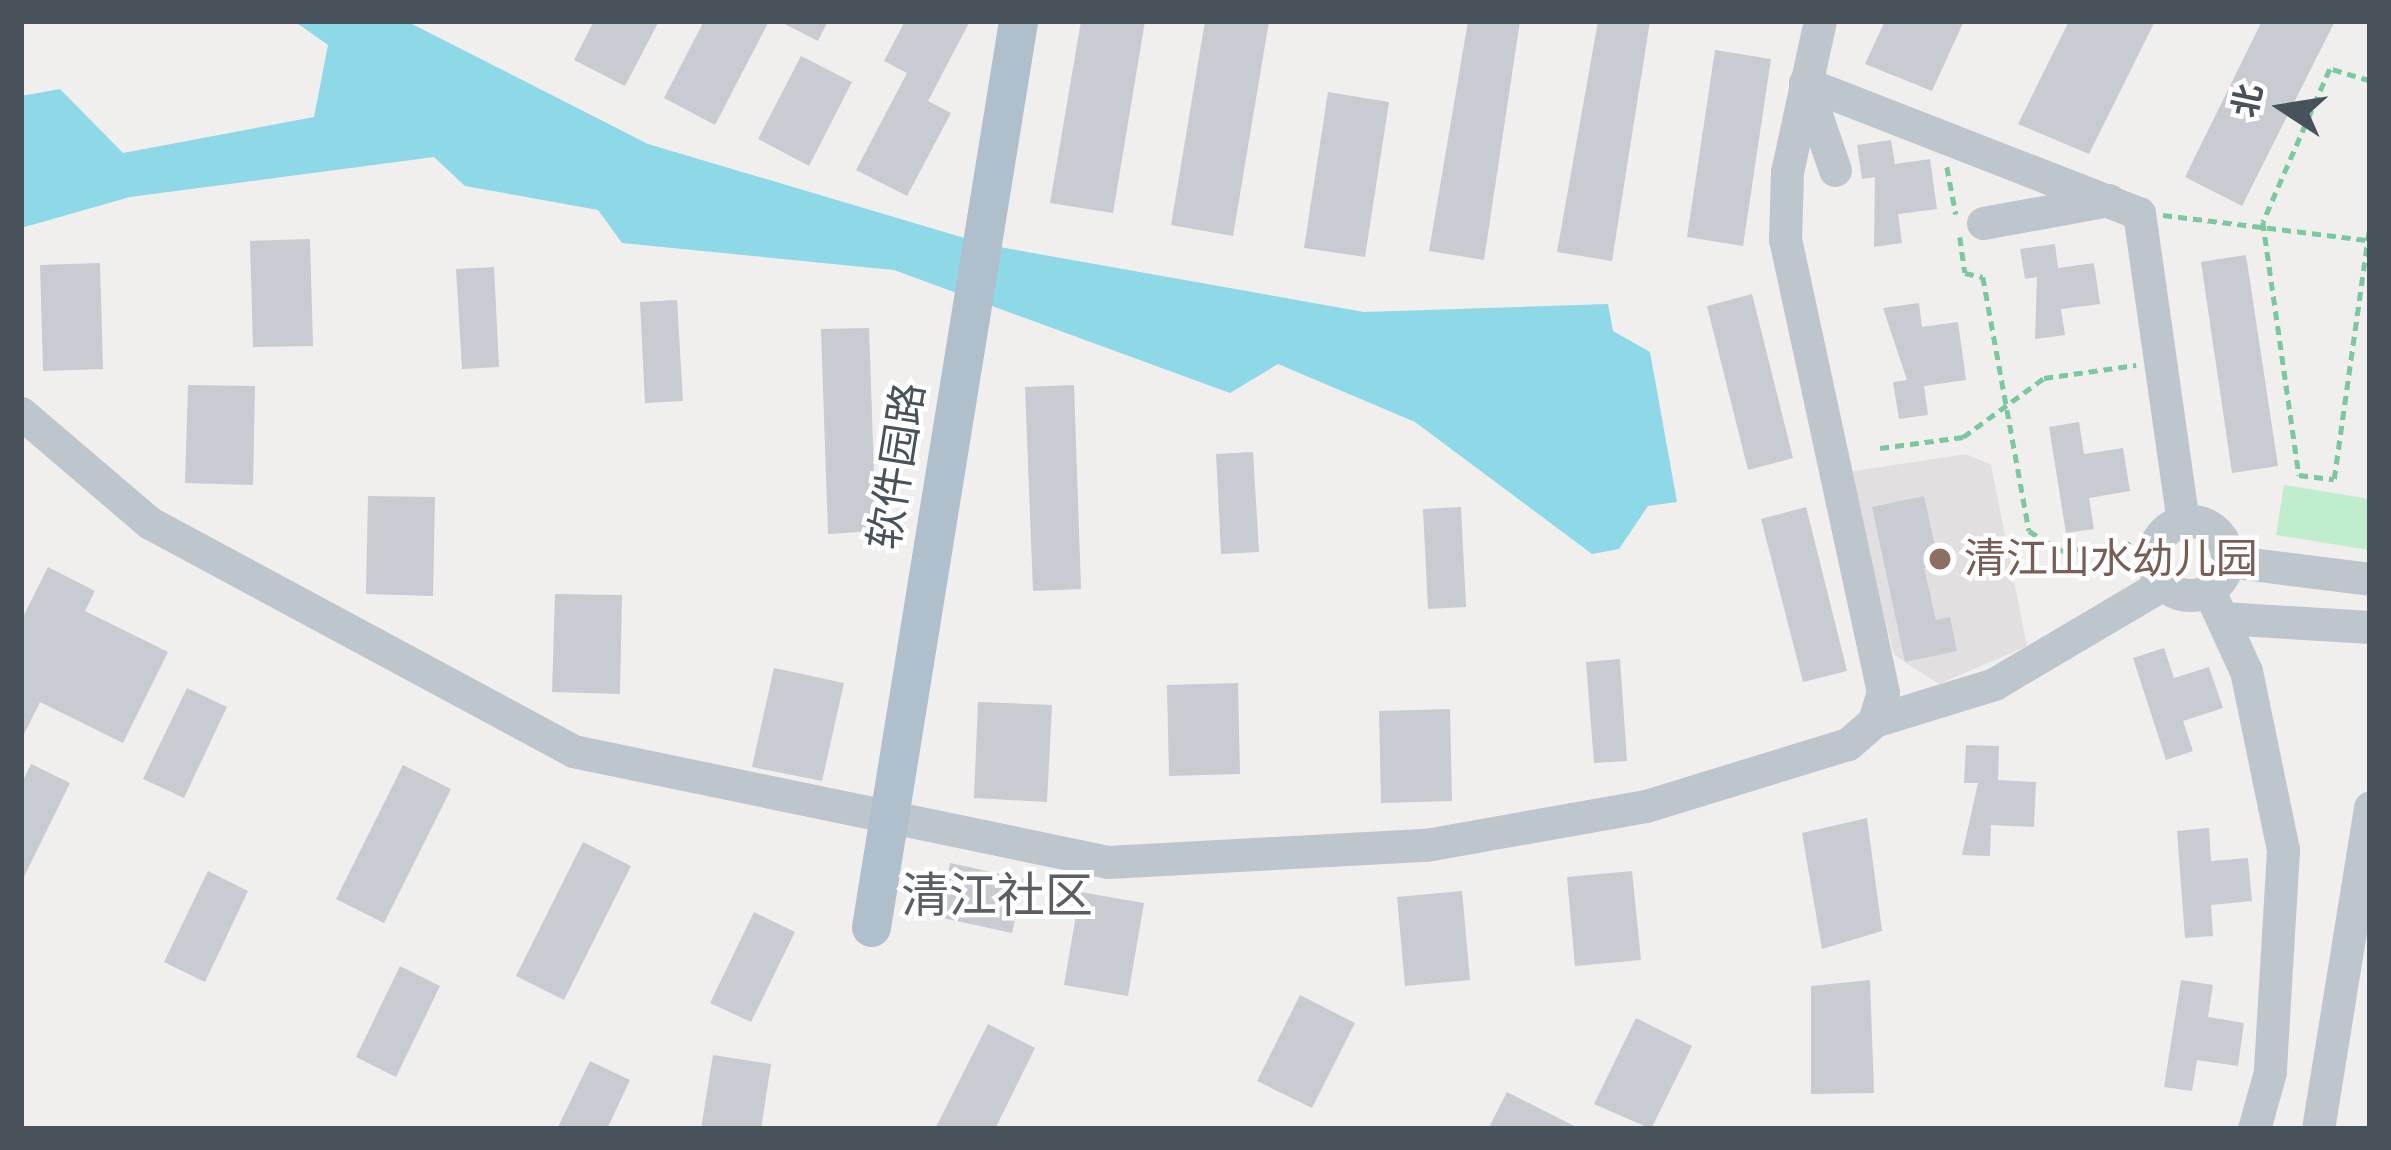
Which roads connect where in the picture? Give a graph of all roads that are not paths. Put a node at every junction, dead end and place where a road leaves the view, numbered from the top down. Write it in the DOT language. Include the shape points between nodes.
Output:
graph roads {
  1 [pos="1018,21"];
  2 [pos="1820,21"];
  3 [pos="1805,83"];
  4 [pos="1835,170"];
  5 [pos="2124,207"];
  6 [pos="1984,223"];
  7 [pos="21,413"];
  8 [pos="2170,531"];
  9 [pos="2228,561"];
  10 [pos="2370,579"];
  11 [pos="2163,584"];
  12 [pos="2215,604"];
  13 [pos="2370,627"];
  14 [pos="1874,721"];
  15 [pos="2370,807"];
  16 [pos="891,818"];
  17 [pos="871,927"];
  18 [pos="2270,1072"];
  19 [pos="2326,1082"];
  20 [pos="2254,1129"];
  21 [pos="2318,1129"];
  1 -- 16 [label="main road, 软件园路"];
  2 -- 3 [label="street"];
  3 -- 4 [label="street"];
  3 -- 5 [label="street"];
  3 -- 14 [label="street" via="1785,241 1880,657"];
  5 -- 6 [label="street"];
  5 -- 8 [label="street" via="2165,360"];
  7 -- 16 [label="street" via="150,523 573,751"];
  8 -- 9 [label="street" via="2216,530"];
  8 -- 11 [label="street"];
  9 -- 10 [label="street"];
  9 -- 12 [label="street"];
  11 -- 12 [label="street"];
  11 -- 14 [label="street" via="1994,684"];
  12 -- 13 [label="street"];
  12 -- 18 [label="street" via="2246,670 2283,850"];
  14 -- 16 [label="street" via="1848,744 1751,777 1426,845 1108,862"];
  15 -- 19 [label="street"];
  16 -- 17 [label="main road, 软件园路"];
  18 -- 19 [label="street"];
  18 -- 20 [label="street"];
  19 -- 21 [label="street"];
}
